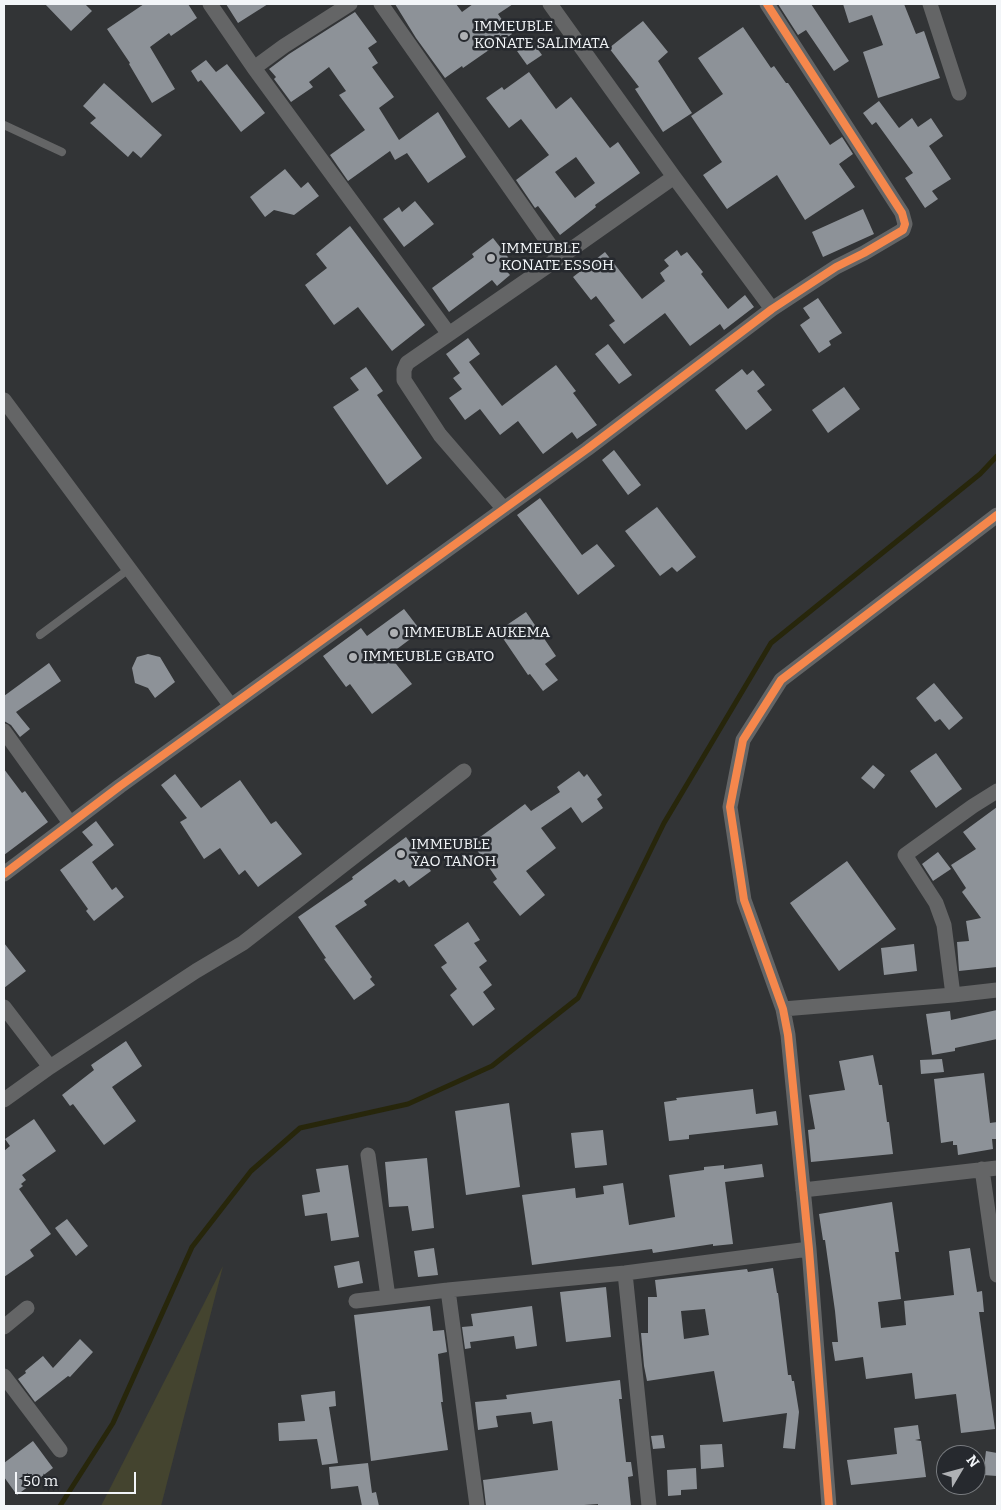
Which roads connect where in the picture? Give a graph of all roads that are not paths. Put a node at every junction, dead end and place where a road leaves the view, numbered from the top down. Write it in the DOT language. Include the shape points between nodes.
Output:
graph roads {
  1 [pos="210,4"];
  2 [pos="350,4"];
  3 [pos="381,4"];
  4 [pos="550,4"];
  5 [pos="766,4"];
  6 [pos="930,4"];
  7 [pos="254,68"];
  8 [pos="959,92"];
  9 [pos="4,124"];
  10 [pos="62,152"];
  11 [pos="674,177"];
  12 [pos="559,258"];
  13 [pos="772,309"];
  14 [pos="449,334"];
  15 [pos="4,400"];
  16 [pos="504,509"];
  17 [pos="997,515"];
  18 [pos="129,569"];
  19 [pos="40,635"];
  20 [pos="231,706"];
  21 [pos="4,731"];
  22 [pos="464,771"];
  23 [pos="997,791"];
  24 [pos="70,823"];
  25 [pos="4,874"];
  26 [pos="997,990"];
  27 [pos="953,996"];
  28 [pos="4,1007"];
  29 [pos="783,1010"];
  30 [pos="50,1067"];
  31 [pos="4,1100"];
  32 [pos="368,1154"];
  33 [pos="997,1168"];
  34 [pos="982,1170"];
  35 [pos="803,1190"];
  36 [pos="809,1249"];
  37 [pos="625,1273"];
  38 [pos="997,1275"];
  39 [pos="448,1290"];
  40 [pos="388,1297"];
  41 [pos="356,1301"];
  42 [pos="27,1308"];
  43 [pos="4,1327"];
  44 [pos="4,1376"];
  45 [pos="60,1450"];
  46 [pos="477,1506"];
  47 [pos="649,1506"];
  48 [pos="829,1506"];
  1 -- 7 [label="street"];
  2 -- 7 [label="street"];
  3 -- 12 [label="street"];
  4 -- 11 [label="street"];
  5 -- 13 [label="street" via="878,174 902,213 905,224 903,230 836,267"];
  6 -- 8 [label="street"];
  7 -- 14 [label="street"];
  9 -- 10 [label="lane"];
  11 -- 12 [label="street"];
  11 -- 13 [label="street"];
  12 -- 14 [label="street"];
  13 -- 16 [label="street"];
  14 -- 16 [label="street" via="408,363 404,380 440,435"];
  15 -- 18 [label="street"];
  16 -- 20 [label="street"];
  17 -- 29 [label="street" via="781,680 743,740 730,807 742,891"];
  18 -- 19 [label="lane"];
  18 -- 20 [label="street"];
  20 -- 24 [label="street"];
  21 -- 24 [label="street"];
  22 -- 30 [label="street" via="243,943"];
  23 -- 27 [label="street" via="905,855 936,903 944,925"];
  24 -- 25 [label="street"];
  26 -- 27 [label="street"];
  27 -- 29 [label="street"];
  28 -- 30 [label="street"];
  29 -- 35 [label="street"];
  30 -- 31 [label="street"];
  32 -- 40 [label="street"];
  33 -- 34 [label="street"];
  34 -- 35 [label="street"];
  34 -- 38 [label="street"];
  35 -- 36 [label="street"];
  36 -- 37 [label="street"];
  36 -- 48 [label="street"];
  37 -- 39 [label="street"];
  37 -- 47 [label="street"];
  39 -- 40 [label="street"];
  39 -- 46 [label="street"];
  40 -- 41 [label="street"];
  42 -- 43 [label="street"];
  44 -- 45 [label="street"];
}
